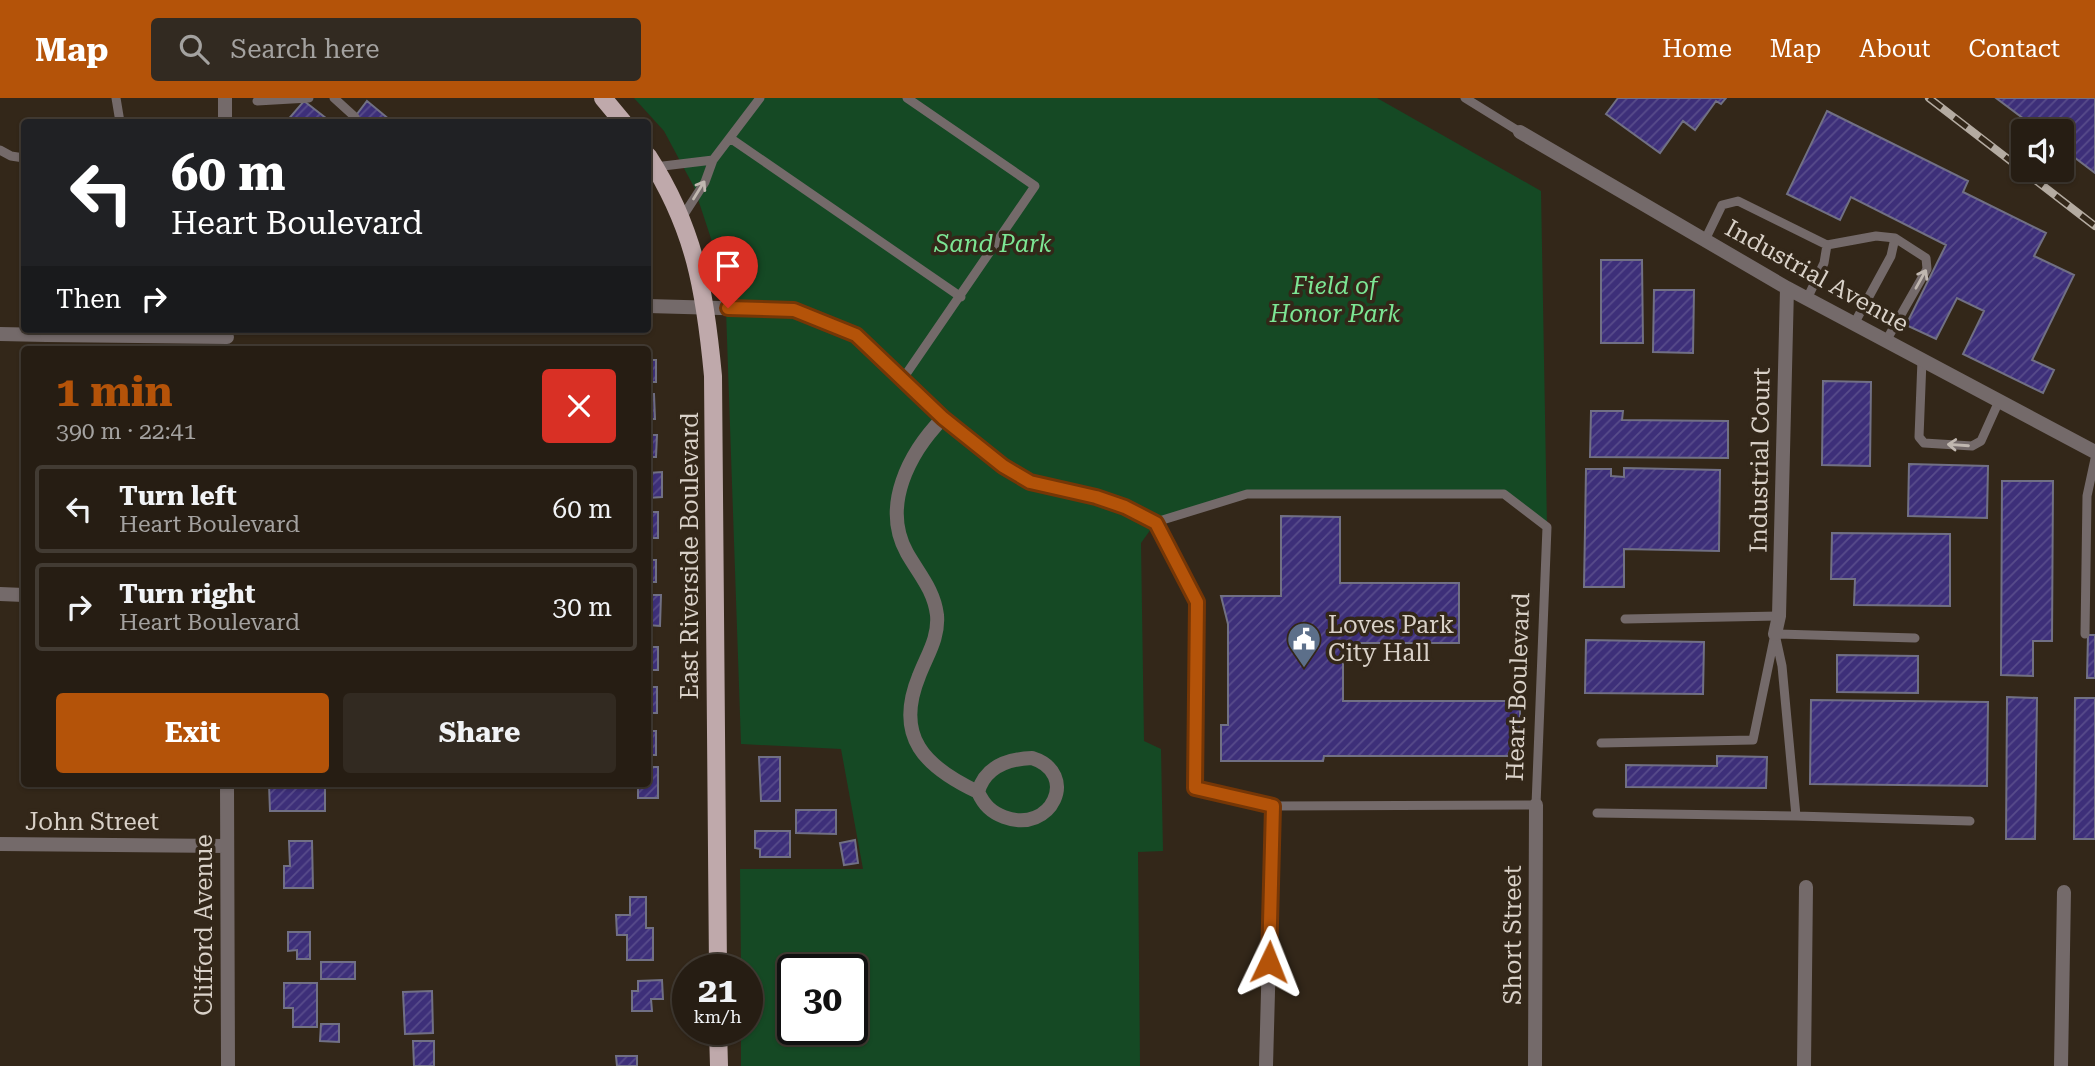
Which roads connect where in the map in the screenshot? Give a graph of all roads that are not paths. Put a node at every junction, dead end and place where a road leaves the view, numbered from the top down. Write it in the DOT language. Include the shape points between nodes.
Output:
graph roads {
  1 [pos="116,98"];
  2 [pos="225,98"];
  3 [pos="309,98"];
  4 [pos="334,98"];
  5 [pos="603,98"];
  6 [pos="760,98"];
  7 [pos="907,98"];
  8 [pos="1465,98"];
  9 [pos="257,101"];
  10 [pos="1481,102"];
  11 [pos="355,117"];
  12 [pos="120,119"];
  13 [pos="225,119"];
  14 [pos="620,119"];
  15 [pos="1520,132"];
  16 [pos="730,138"];
  17 [pos="0,150"];
  18 [pos="21,158"];
  19 [pos="713,160"];
  20 [pos="651,161"];
  21 [pos="681,219"];
  22 [pos="1895,238"];
  23 [pos="1705,240"];
  24 [pos="1828,245"];
  25 [pos="1787,288"];
  26 [pos="961,297"];
  27 [pos="1807,299"];
  28 [pos="651,306"];
  29 [pos="706,307"];
  30 [pos="1854,324"];
  31 [pos="7,334"];
  32 [pos="227,339"];
  33 [pos="1886,341"];
  34 [pos="1922,360"];
  35 [pos="901,380"];
  36 [pos="1999,401"];
  37 [pos="943,418"];
  38 [pos="2095,453"];
  39 [pos="2095,459"];
  40 [pos="1156,523"];
  41 [pos="0,594"];
  42 [pos="21,595"];
  43 [pos="1779,616"];
  44 [pos="1625,619"];
  45 [pos="1775,634"];
  46 [pos="2085,635"];
  47 [pos="1915,638"];
  48 [pos="1601,743"];
  49 [pos="227,787"];
  50 [pos="978,792"];
  51 [pos="1536,804"];
  52 [pos="1273,806"];
  53 [pos="1597,813"];
  54 [pos="1796,816"];
  55 [pos="1970,821"];
  56 [pos="0,844"];
  57 [pos="226,846"];
  58 [pos="1806,887"];
  59 [pos="2064,892"];
  60 [pos="718,954"];
  61 [pos="718,1045"];
  62 [pos="228,1066"];
  63 [pos="719,1066"];
  64 [pos="1266,1066"];
  65 [pos="1535,1066"];
  66 [pos="1804,1066"];
  67 [pos="2061,1066"];
  1 -- 12 [label="lane"];
  2 -- 13 [label="street"];
  3 -- 9 [label="lane"];
  4 -- 11 [label="lane"];
  5 -- 14 [label="main road"];
  6 -- 16 [label="lane"];
  7 -- 26 [label="lane" via="1035,186"];
  8 -- 10 [label="lane"];
  10 -- 15 [label="lane"];
  15 -- 23 [label="street, Industrial Avenue"];
  16 -- 19 [label="lane"];
  16 -- 26 [label="lane"];
  17 -- 18 [label="lane"];
  19 -- 20 [label="lane"];
  21 -- 19 [label="lane, one-way"];
  20 -- 21 [label="main road, East Riverside Boulevard"];
  21 -- 29 [label="main road, East Riverside Boulevard" via="698,266"];
  22 -- 24 [label="lane" via="1876,236"];
  22 -- 30 [label="lane" via="1891,256"];
  33 -- 22 [label="lane, one-way" via="1927,269 1927,258"];
  23 -- 24 [label="lane" via="1722,205 1738,201"];
  23 -- 25 [label="street, Industrial Avenue"];
  24 -- 27 [label="lane"];
  25 -- 27 [label="street, Industrial Avenue"];
  25 -- 43 [label="street, Industrial Court"];
  26 -- 35 [label="lane"];
  27 -- 30 [label="street, Industrial Avenue"];
  28 -- 29 [label="street"];
  29 -- 35 [label="street" via="794,310 856,335"];
  29 -- 60 [label="main road, East Riverside Boulevard" via="713,376"];
  30 -- 33 [label="street, Industrial Avenue"];
  31 -- 32 [label="street"];
  33 -- 34 [label="street, Industrial Avenue"];
  34 -- 36 [label="street, Industrial Avenue"];
  36 -- 34 [label="lane, one-way" via="1980,441 1972,446 1924,443 1919,438"];
  35 -- 37 [label="street"];
  36 -- 38 [label="street, Industrial Avenue"];
  37 -- 40 [label="street" via="1030,482 1096,497"];
  37 -- 50 [label="street" via="912,458 897,504 900,538 934,598 937,617 936,636 911,696 911,715 920,752 933,767"];
  39 -- 46 [label="lane" via="2087,496"];
  40 -- 51 [label="lane, Heart Boulevard" via="1247,494 1504,494 1547,527"];
  40 -- 52 [label="lane, Heart Boulevard" via="1197,602 1195,788"];
  41 -- 42 [label="street"];
  43 -- 44 [label="lane"];
  43 -- 45 [label="street, Industrial Court"];
  45 -- 47 [label="lane"];
  45 -- 48 [label="lane" via="1753,740"];
  45 -- 54 [label="lane"];
  49 -- 57 [label="street, Clifford Avenue"];
  50 -- 50 [label="street" via="991,811 1023,822 1043,815 1057,792 1052,769 1032,758 1004,762 991,770 981,779"];
  51 -- 52 [label="lane, Heart Boulevard"];
  51 -- 65 [label="street, Short Street"];
  52 -- 64 [label="street"];
  53 -- 54 [label="lane"];
  54 -- 55 [label="lane"];
  56 -- 57 [label="street, John Street"];
  57 -- 62 [label="street, Clifford Avenue"];
  58 -- 66 [label="street"];
  59 -- 67 [label="street"];
  61 -- 63 [label="main road"];
}
